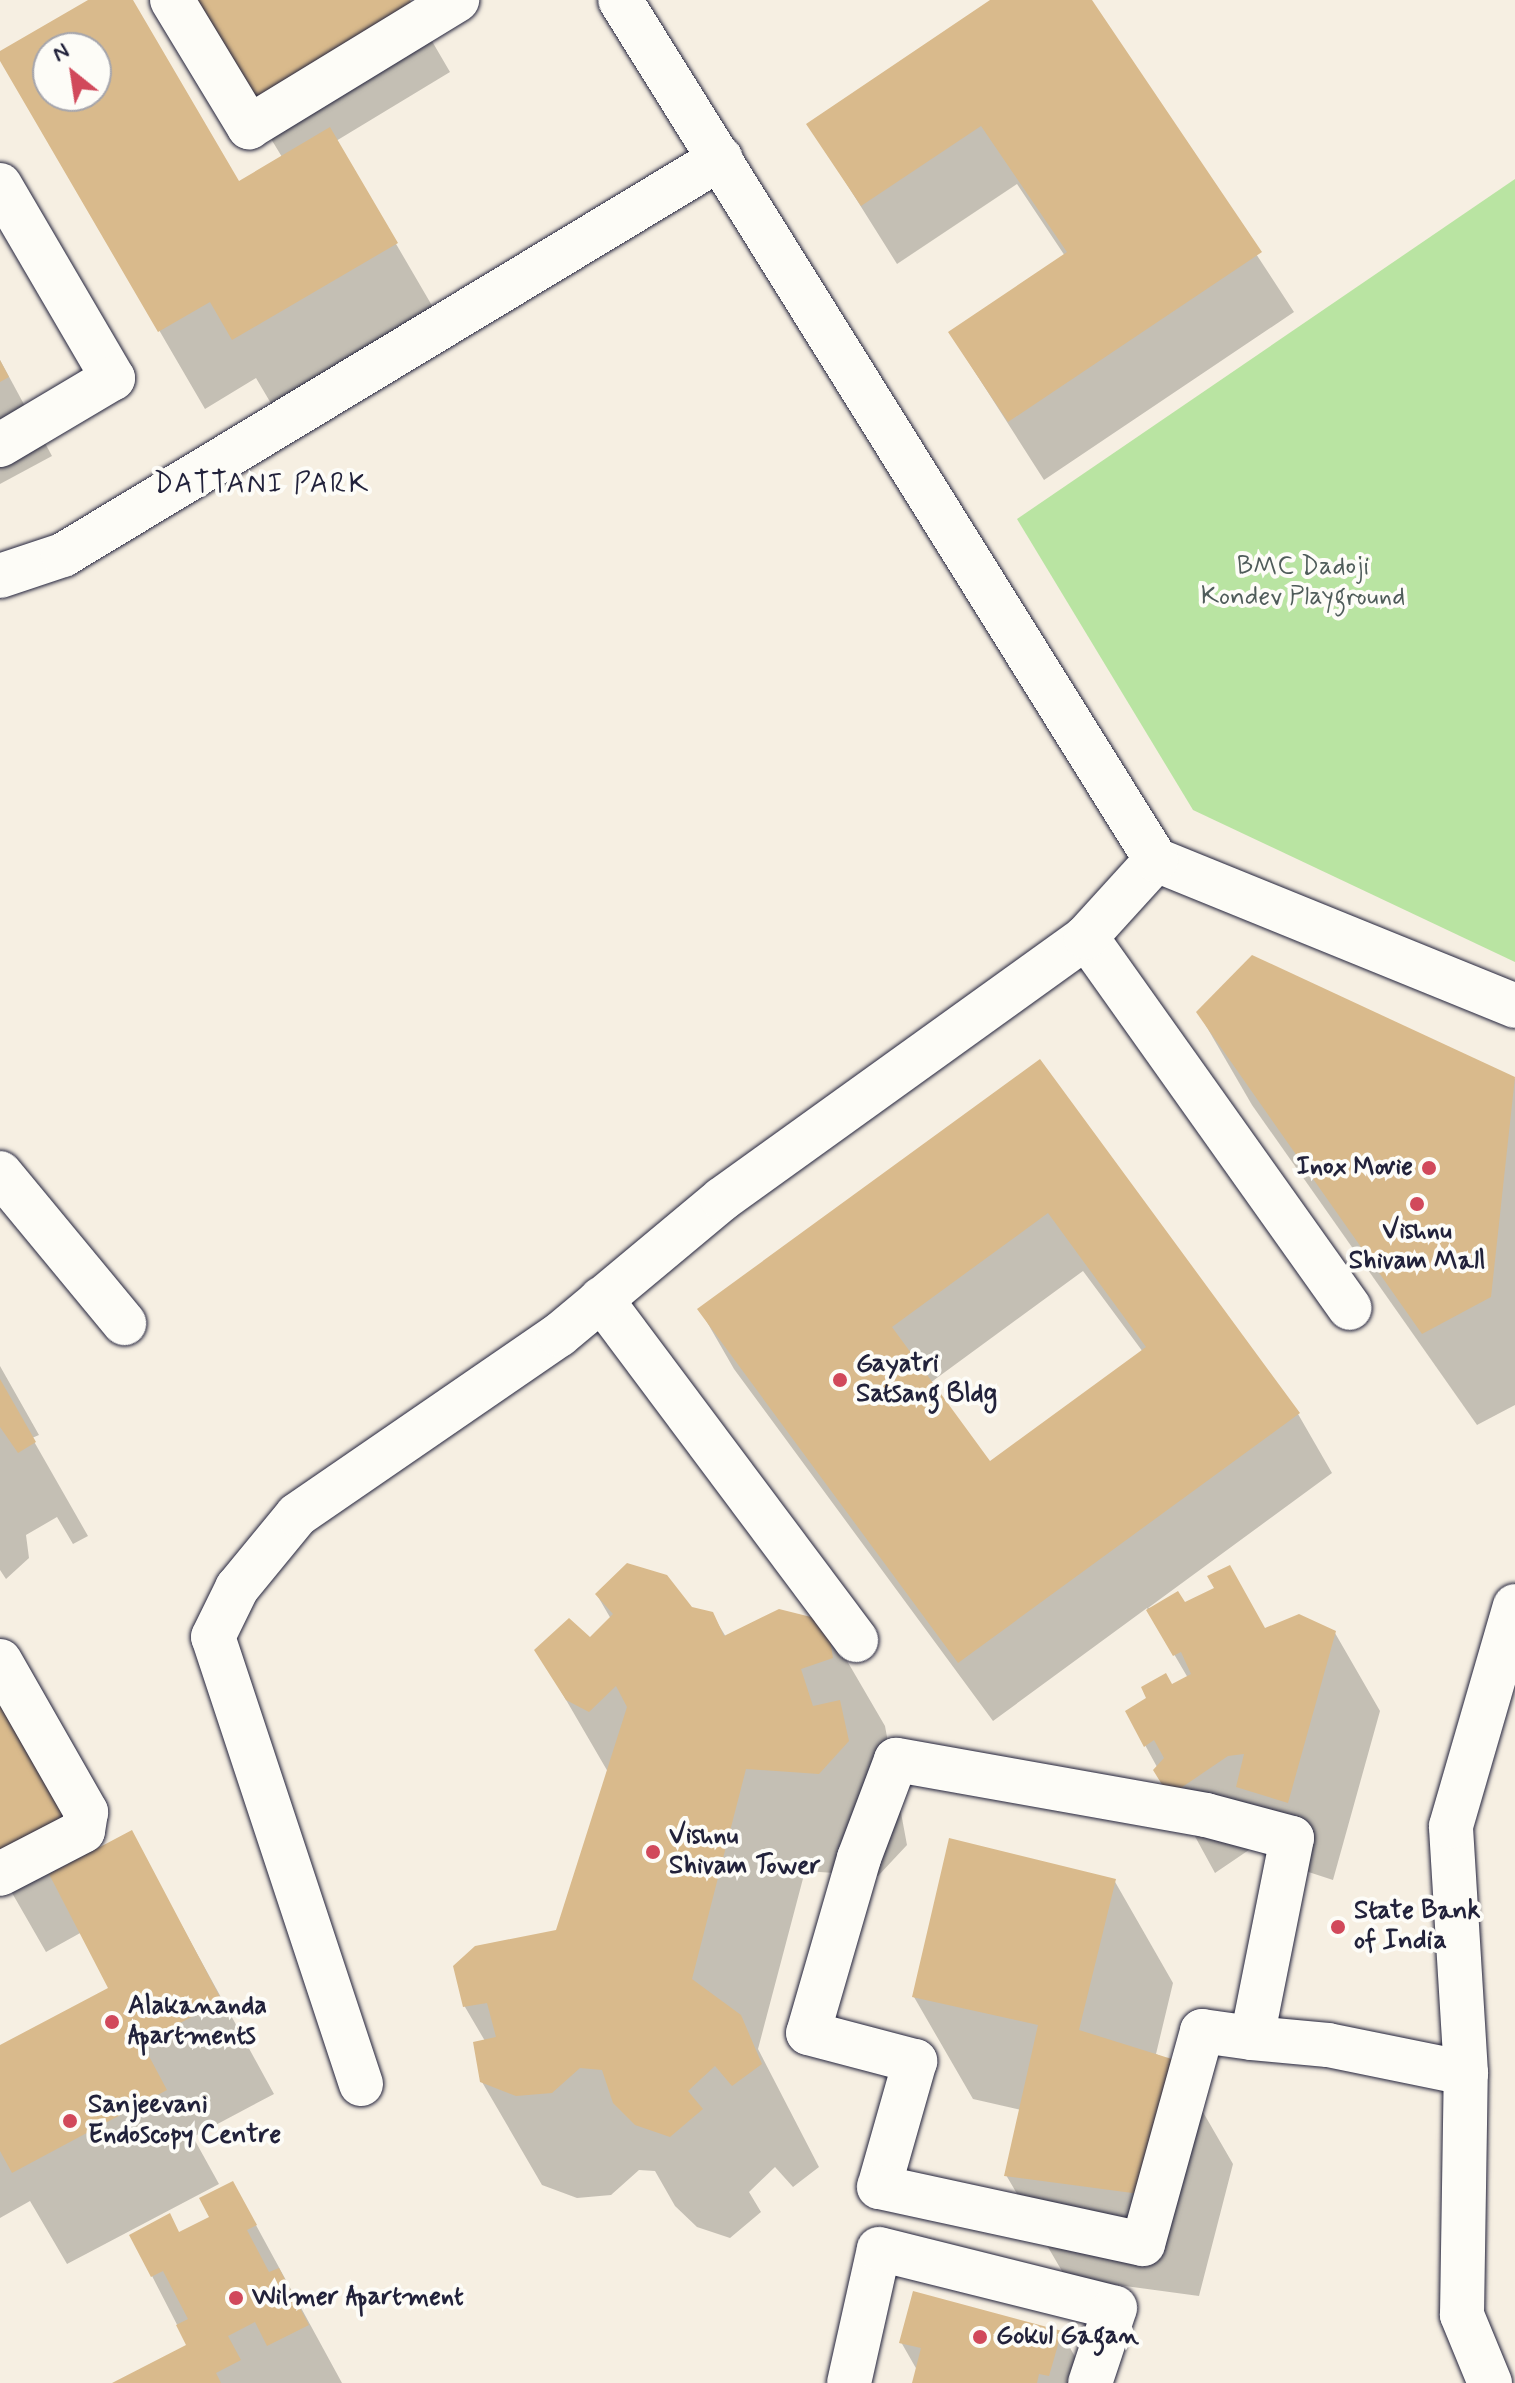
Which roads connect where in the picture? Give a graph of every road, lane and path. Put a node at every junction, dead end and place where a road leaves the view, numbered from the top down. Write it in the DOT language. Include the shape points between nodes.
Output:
graph roads {
  1 [pos="172,0"];
  2 [pos="457,0"];
  3 [pos="620,0"];
  4 [pos="721,158"];
  5 [pos="0,185"];
  6 [pos="0,445"];
  7 [pos="0,576"];
  8 [pos="1156,860"];
  9 [pos="1086,937"];
  10 [pos="1515,1006"];
  11 [pos="0,1173"];
  12 [pos="601,1299"];
  13 [pos="1350,1308"];
  14 [pos="124,1323"];
  15 [pos="1515,1606"];
  16 [pos="856,1640"];
  17 [pos="0,1661"];
  18 [pos="0,1874"];
  19 [pos="1252,2038"];
  20 [pos="1466,2073"];
  21 [pos="361,2084"];
  22 [pos="849,2383"];
  23 [pos="1090,2383"];
  24 [pos="1490,2383"];
  1 -- 2 [label="street" via="249,127"];
  3 -- 4 [label="street"];
  4 -- 7 [label="street" via="63,555"];
  4 -- 8 [label="street"];
  5 -- 6 [label="street" via="113,378"];
  8 -- 9 [label="street"];
  8 -- 10 [label="street"];
  9 -- 12 [label="street" via="722,1199"];
  9 -- 13 [label="street"];
  11 -- 14 [label="street"];
  12 -- 16 [label="street"];
  12 -- 21 [label="street" via="559,1335 297,1515 237,1588 213,1637"];
  15 -- 20 [label="street" via="1451,1826"];
  17 -- 18 [label="street" via="86,1812 83,1831"];
  19 -- 19 [label="street" via="1202,2031 1143,2244 879,2187 915,2061 808,2033 859,1858 896,1760 1192,1813 1292,1838"];
  19 -- 20 [label="street" via="1328,2045"];
  20 -- 24 [label="street" via="1462,2315"];
  22 -- 23 [label="street" via="879,2249 1115,2308"];
}
